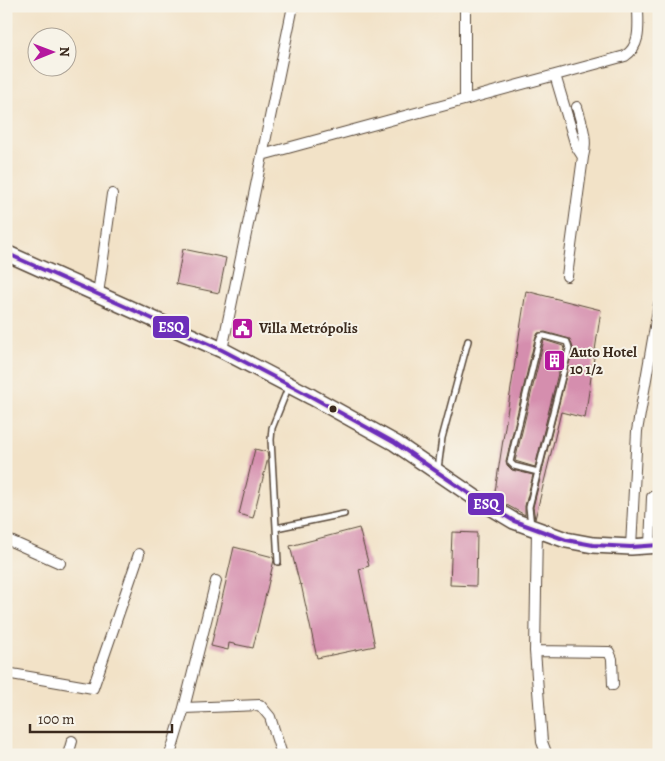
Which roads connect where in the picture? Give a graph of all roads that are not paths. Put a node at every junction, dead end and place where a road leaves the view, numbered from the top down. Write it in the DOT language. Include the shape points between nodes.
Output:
graph roads {
  1 [pos="293,6"];
  2 [pos="465,6"];
  3 [pos="638,6"];
  4 [pos="555,75"];
  5 [pos="465,99"];
  6 [pos="578,107"];
  7 [pos="262,155"];
  8 [pos="583,157"];
  9 [pos="112,194"];
  10 [pos="6,253"];
  11 [pos="567,276"];
  12 [pos="98,294"];
  13 [pos="659,304"];
  14 [pos="468,341"];
  15 [pos="222,350"];
  16 [pos="289,385"];
  17 [pos="438,472"];
  18 [pos="538,472"];
  19 [pos="659,493"];
  20 [pos="344,514"];
  21 [pos="276,528"];
  22 [pos="534,529"];
  23 [pos="6,539"];
  24 [pos="655,545"];
  25 [pos="632,547"];
  26 [pos="139,554"];
  27 [pos="278,562"];
  28 [pos="60,563"];
  29 [pos="216,581"];
  30 [pos="535,651"];
  31 [pos="6,673"];
  32 [pos="613,685"];
  33 [pos="184,708"];
  34 [pos="72,741"];
  35 [pos="68,755"];
  36 [pos="170,755"];
  37 [pos="282,755"];
  38 [pos="547,755"];
  1 -- 7 [label="street"];
  2 -- 5 [label="street"];
  3 -- 4 [label="street" via="638,37 631,52"];
  4 -- 5 [label="street"];
  4 -- 8 [label="street" via="576,146"];
  5 -- 7 [label="street"];
  6 -- 8 [label="street" via="586,140"];
  7 -- 15 [label="street"];
  8 -- 11 [label="street"];
  9 -- 12 [label="street"];
  10 -- 12 [label="street"];
  12 -- 15 [label="street"];
  13 -- 25 [label="street" via="637,431"];
  14 -- 17 [label="lane" via="442,438"];
  15 -- 16 [label="street"];
  16 -- 17 [label="street" via="394,443"];
  16 -- 21 [label="lane" via="272,428"];
  17 -- 22 [label="street" via="514,521"];
  18 -- 18 [label="lane" via="569,349 567,342 544,336 538,340 510,462"];
  18 -- 22 [label="lane" via="529,507"];
  19 -- 24 [label="street" via="652,497"];
  20 -- 21 [label="lane"];
  21 -- 27 [label="lane"];
  22 -- 25 [label="street" via="593,545"];
  22 -- 30 [label="street"];
  23 -- 28 [label="street"];
  24 -- 25 [label="street"];
  26 -- 31 [label="street" via="93,688"];
  29 -- 33 [label="street"];
  30 -- 32 [label="street" via="609,652 612,655"];
  30 -- 38 [label="street" via="542,742"];
  33 -- 36 [label="street"];
  33 -- 37 [label="street" via="260,705 270,717"];
  34 -- 35 [label="street"];
}
